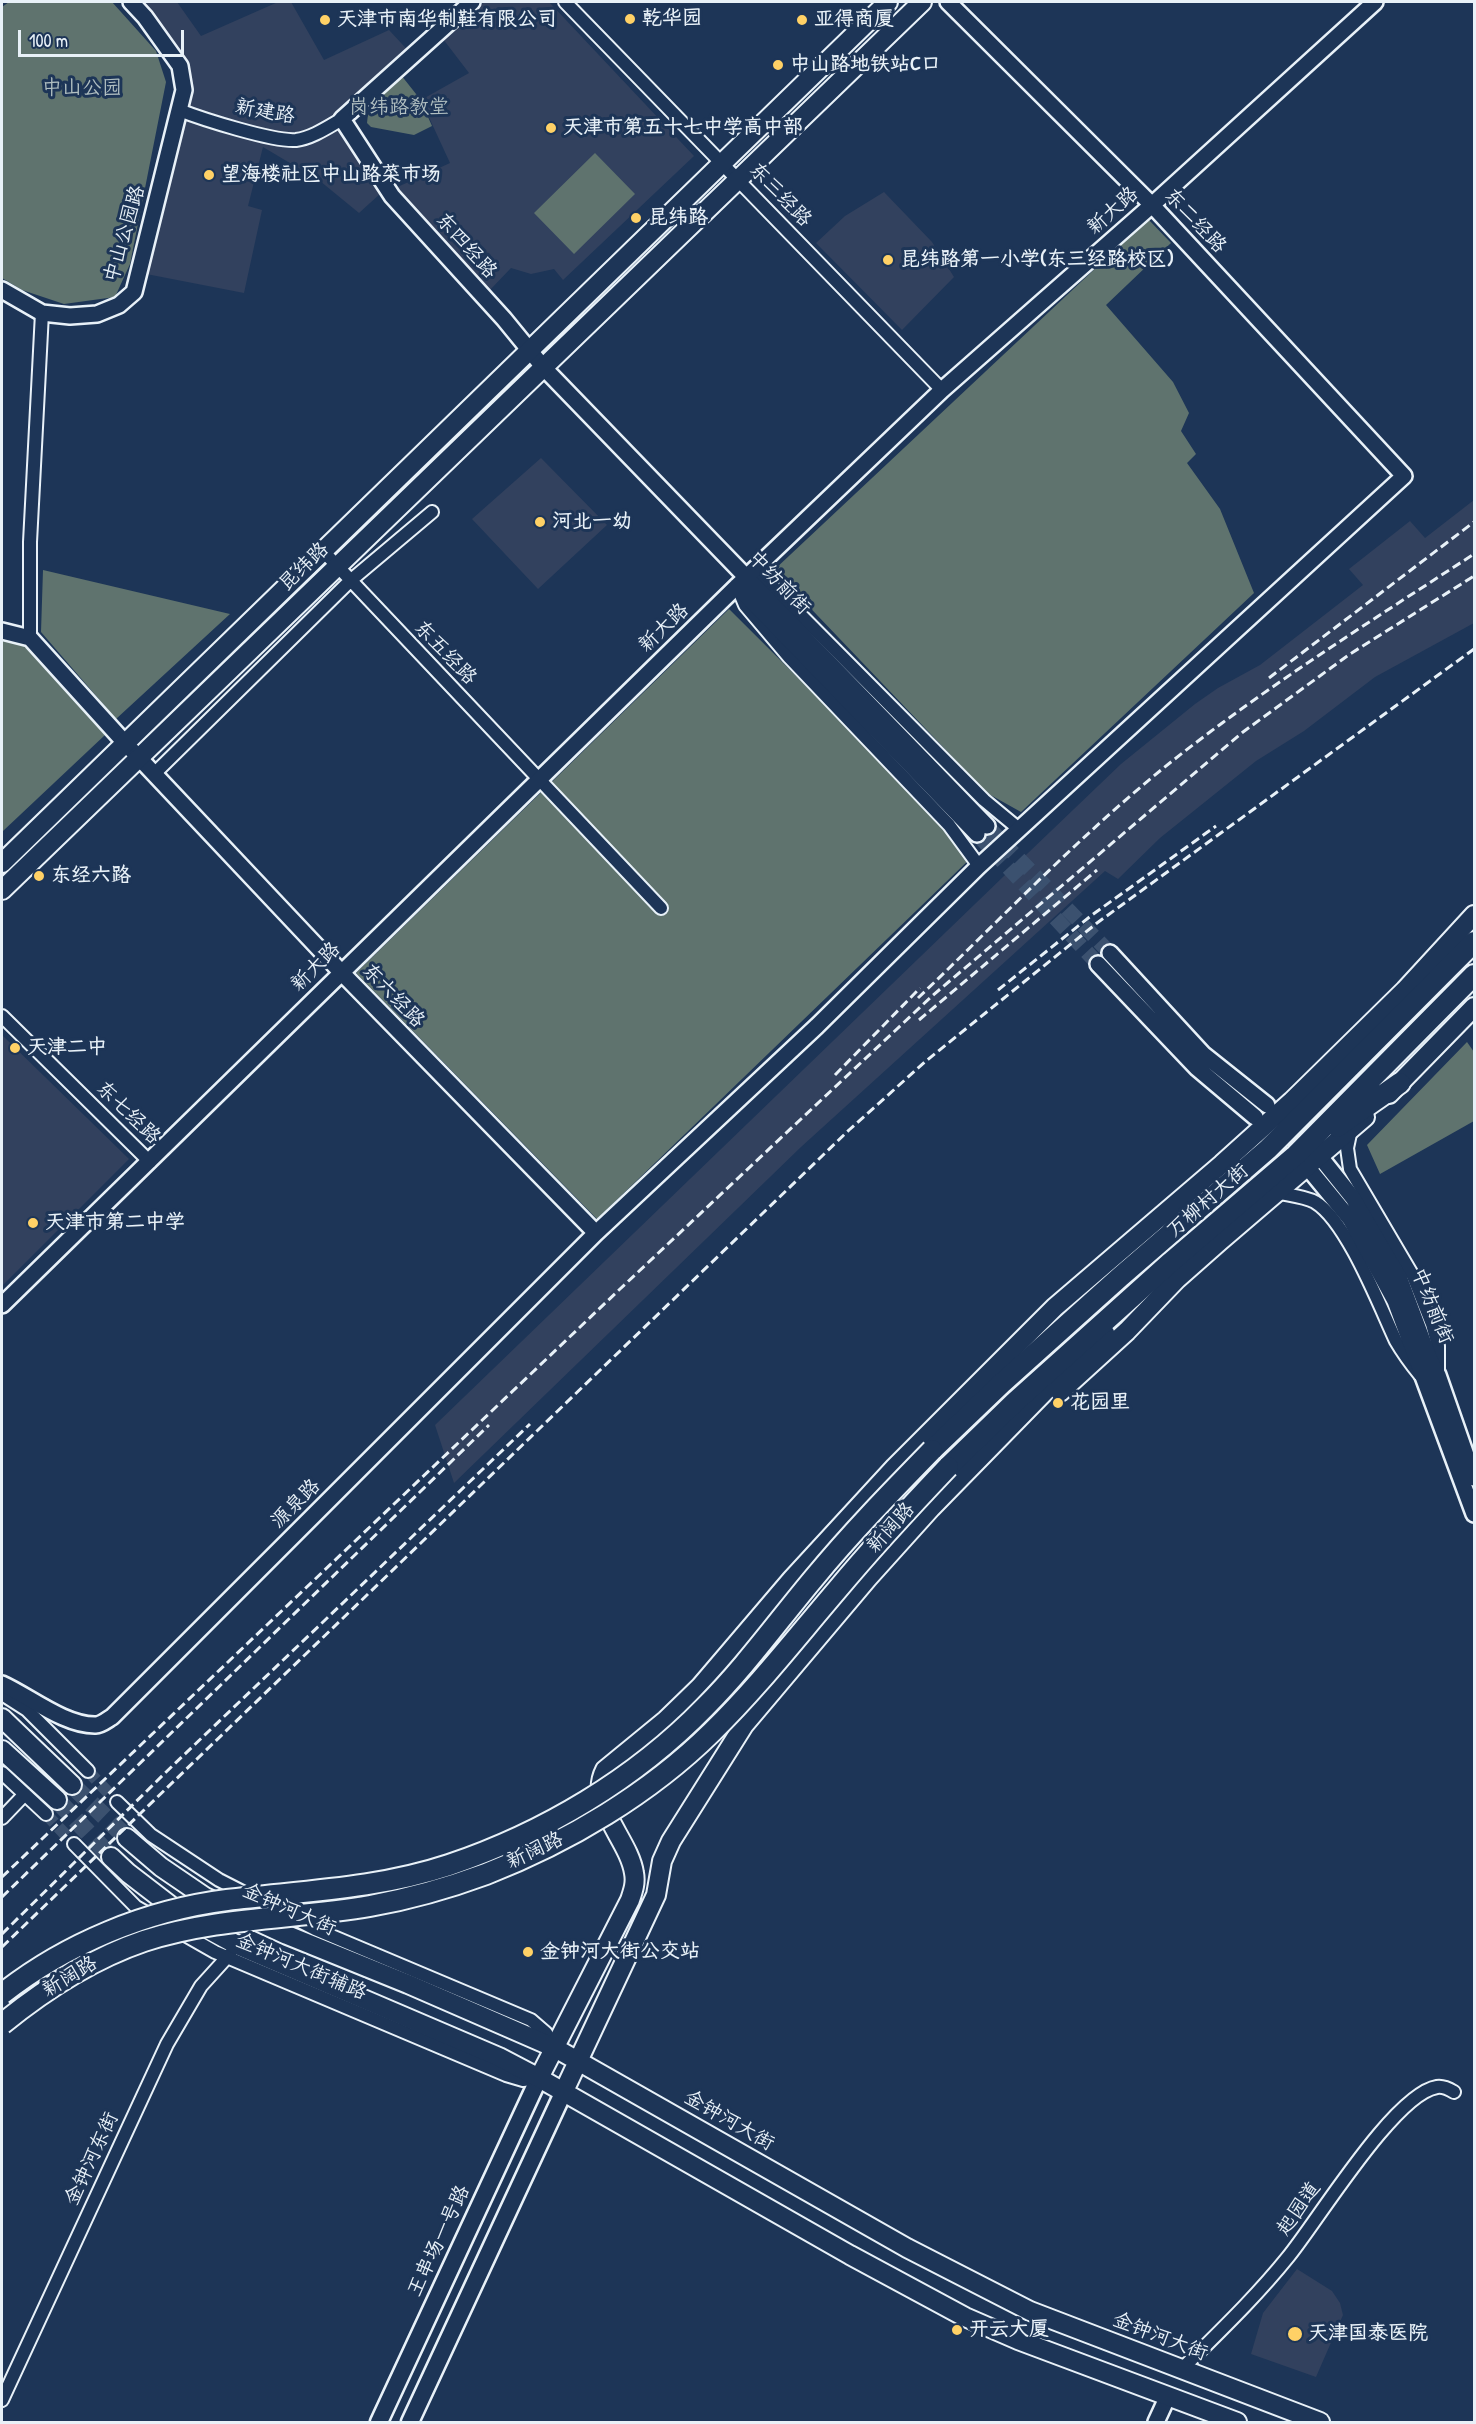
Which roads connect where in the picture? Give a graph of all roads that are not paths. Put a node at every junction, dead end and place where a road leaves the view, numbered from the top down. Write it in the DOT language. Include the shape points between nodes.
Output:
graph roads {
  1 [pos="131,2"];
  2 [pos="471,2"];
  3 [pos="565,2"];
  4 [pos="888,2"];
  5 [pos="922,2"];
  6 [pos="948,2"];
  7 [pos="1376,2"];
  8 [pos="179,110"];
  9 [pos="342,119"];
  10 [pos="722,163"];
  11 [pos="737,180"];
  12 [pos="1152,205"];
  13 [pos="2,290"];
  14 [pos="42,313"];
  15 [pos="528,350"];
  16 [pos="544,368"];
  17 [pos="942,390"];
  18 [pos="1404,476"];
  19 [pos="432,512"];
  20 [pos="324,552"];
  21 [pos="336,566"];
  22 [pos="746,578"];
  23 [pos="350,581"];
  24 [pos="2,631"];
  25 [pos="30,638"];
  26 [pos="126,744"];
  27 [pos="139,758"];
  28 [pos="154,774"];
  29 [pos="539,779"];
  30 [pos="1019,829"];
  31 [pos="982,830"];
  32 [pos="2,863"];
  33 [pos="979,866"];
  34 [pos="2,890"];
  35 [pos="661,908"];
  36 [pos="1474,915"];
  37 [pos="1474,942"];
  38 [pos="1110,953"];
  39 [pos="1098,964"];
  40 [pos="341,972"];
  41 [pos="1474,975"];
  42 [pos="1474,1007"];
  43 [pos="2,1016"];
  44 [pos="1364,1031"];
  45 [pos="1400,1083"];
  46 [pos="1267,1105"];
  47 [pos="1255,1117"];
  48 [pos="1351,1129"];
  49 [pos="1282,1135"];
  50 [pos="1296,1155"];
  51 [pos="150,1162"];
  52 [pos="1325,1163"];
  53 [pos="1313,1174"];
  54 [pos="1275,1192"];
  55 [pos="596,1233"];
  56 [pos="1171,1262"];
  57 [pos="1120,1277"];
  58 [pos="2,1305"];
  59 [pos="999,1365"];
  60 [pos="1431,1377"];
  61 [pos="1017,1422"];
  62 [pos="932,1450"];
  63 [pos="948,1467"];
  64 [pos="1474,1478"];
  65 [pos="1474,1514"];
  66 [pos="2,1684"];
  67 [pos="2,1694"];
  68 [pos="2,1718"];
  69 [pos="2,1750"];
  70 [pos="88,1771"];
  71 [pos="2,1773"];
  72 [pos="72,1785"];
  73 [pos="25,1794"];
  74 [pos="117,1802"];
  75 [pos="51,1807"];
  76 [pos="2,1818"];
  77 [pos="127,1838"];
  78 [pos="74,1844"];
  79 [pos="111,1857"];
  80 [pos="232,1951"];
  81 [pos="2,1994"];
  82 [pos="2,2024"];
  83 [pos="512,2029"];
  84 [pos="555,2048"];
  85 [pos="499,2057"];
  86 [pos="578,2060"];
  87 [pos="539,2078"];
  88 [pos="564,2091"];
  89 [pos="1454,2092"];
  90 [pos="1181,2370"];
  91 [pos="1168,2396"];
  92 [pos="2,2400"];
  93 [pos="379,2422"];
  94 [pos="410,2422"];
  95 [pos="1156,2422"];
  96 [pos="1237,2422"];
  97 [pos="1320,2422"];
  1 -- 8 [label="street, 中山公园路" via="180,66 184,90"];
  2 -- 9 [label="street"];
  3 -- 10 [label="street, 东三经路"];
  4 -- 10 [label="main road, 昆纬路"];
  5 -- 11 [label="main road, 昆纬路"];
  6 -- 12 [label="street, 东二经路"];
  7 -- 12 [label="street, 新大路"];
  8 -- 9 [label="street, 新建路" via="296,140"];
  8 -- 14 [label="street, 中山公园路" via="134,292 119,305 98,314"];
  9 -- 15 [label="street, 东四经路" via="392,196"];
  10 -- 11 [label="street, 东三经路"];
  10 -- 15 [label="main road, 昆纬路"];
  11 -- 16 [label="main road, 昆纬路"];
  11 -- 17 [label="street, 东三经路"];
  12 -- 17 [label="street, 新大路"];
  12 -- 18 [label="street, 东二经路"];
  13 -- 14 [label="street"];
  14 -- 25 [label="street" via="30,542"];
  15 -- 16 [label="street, 东四经路"];
  15 -- 20 [label="main road, 昆纬路"];
  16 -- 21 [label="main road, 昆纬路"];
  16 -- 22 [label="street, 中纺前街"];
  17 -- 22 [label="street, 新大路"];
  18 -- 30 [label="street, 源泉路"];
  19 -- 23 [label="street"];
  20 -- 21 [label="street, 东五经路"];
  20 -- 26 [label="main road, 昆纬路"];
  21 -- 23 [label="street, 东五经路"];
  21 -- 27 [label="main road, 昆纬路"];
  22 -- 29 [label="street, 新大路"];
  22 -- 30 [label="street"];
  22 -- 31 [label="street, 中纺前街"];
  22 -- 33 [label="street" via="746,605 789,657 949,825"];
  23 -- 28 [label="street"];
  23 -- 29 [label="street, 东五经路"];
  24 -- 25 [label="street"];
  25 -- 26 [label="street, 东六经路"];
  26 -- 27 [label="street, 东六经路"];
  26 -- 32 [label="main road, 昆纬路"];
  27 -- 28 [label="street, 东六经路"];
  27 -- 34 [label="main road, 昆纬路"];
  28 -- 40 [label="street, 东六经路"];
  29 -- 35 [label="street, 东五经路"];
  29 -- 40 [label="street, 新大路"];
  30 -- 33 [label="street, 源泉路"];
  33 -- 55 [label="street, 源泉路" via="817,1026"];
  36 -- 44 [label="main road"];
  37 -- 49 [label="highway, 万柳村大街"];
  38 -- 46 [label="street" via="1203,1054"];
  39 -- 47 [label="street" via="1197,1068"];
  40 -- 51 [label="street, 新大路"];
  40 -- 55 [label="street, 东六经路"];
  41 -- 50 [label="highway, 万柳村大街"];
  42 -- 45 [label="main road"];
  43 -- 51 [label="street, 东七经路"];
  44 -- 49 [label="main road"];
  44 -- 59 [label="main road" via="1261,1130 1055,1307"];
  45 -- 48 [label="main road"];
  45 -- 50 [label="highway"];
  48 -- 54 [label="main road"];
  48 -- 60 [label="street" via="1347,1148 1350,1169 1413,1276 1432,1324 1438,1346"];
  49 -- 57 [label="highway, 万柳村大街"];
  50 -- 56 [label="highway, 万柳村大街"];
  51 -- 58 [label="street, 新大路"];
  52 -- 60 [label="street, 中纺前街" via="1353,1198 1400,1279 1429,1356"];
  53 -- 60 [label="street" via="1350,1219 1379,1268"];
  54 -- 60 [label="street" via="1316,1203 1330,1216 1372,1286 1397,1342"];
  54 -- 61 [label="main road" via="1177,1279 1083,1372"];
  55 -- 66 [label="street, 源泉路" via="112,1717 98,1725 80,1723"];
  56 -- 61 [label="main road" via="1127,1313"];
  56 -- 63 [label="highway, 万柳村大街"];
  57 -- 59 [label="main road" via="1095,1290"];
  57 -- 62 [label="highway, 万柳村大街"];
  59 -- 84 [label="main road" via="895,1467 700,1687 605,1770 600,1792 630,1860 635,1885"];
  60 -- 64 [label="street, 中纺前街"];
  60 -- 65 [label="street"];
  61 -- 86 [label="main road" via="931,1508 744,1725 671,1841 656,1894"];
  62 -- 81 [label="highway, 新阔路, bridge" via="849,1538 704,1708 611,1786 557,1818 448,1865 385,1881 226,1900 161,1914 118,1928 48,1962"];
  63 -- 82 [label="highway, 新阔路, bridge" via="711,1734 602,1817 545,1849 420,1896 369,1906 234,1921 146,1941 92,1962"];
  67 -- 70 [label="street" via="27,1710"];
  68 -- 72 [label="main road"];
  69 -- 75 [label="main road"];
  71 -- 73 [label="street"];
  73 -- 75 [label="street"];
  73 -- 76 [label="street"];
  74 -- 84 [label="street, 金钟河大街辅路" via="151,1834 219,1880 315,1929 531,2020"];
  77 -- 83 [label="main road, 金钟河大街" via="176,1879 205,1897"];
  78 -- 80 [label="street, 金钟河大街辅路" via="136,1907"];
  79 -- 80 [label="main road"];
  80 -- 85 [label="main road"];
  80 -- 87 [label="street, 金钟河大街辅路" via="506,2074 523,2080"];
  80 -- 92 [label="street, 金钟河东街" via="201,1986 167,2044"];
  83 -- 84 [label="main road, 金钟河大街"];
  83 -- 85 [label="main road" via="519,2048 511,2056"];
  84 -- 86 [label="main road, 金钟河大街"];
  84 -- 87 [label="main road"];
  85 -- 87 [label="main road"];
  86 -- 88 [label="main road"];
  86 -- 90 [label="main road, 金钟河大街" via="948,2270 1030,2310"];
  87 -- 88 [label="main road"];
  87 -- 93 [label="main road, 王串场一号路"];
  88 -- 91 [label="main road" via="965,2317"];
  88 -- 94 [label="main road"];
  89 -- 90 [label="street, 起园道" via="1437,2087 1425,2092 1400,2114 1361,2157 1290,2256 1242,2311"];
  90 -- 97 [label="main road, 金钟河大街"];
  91 -- 95 [label="street"];
  91 -- 96 [label="main road"];
}
